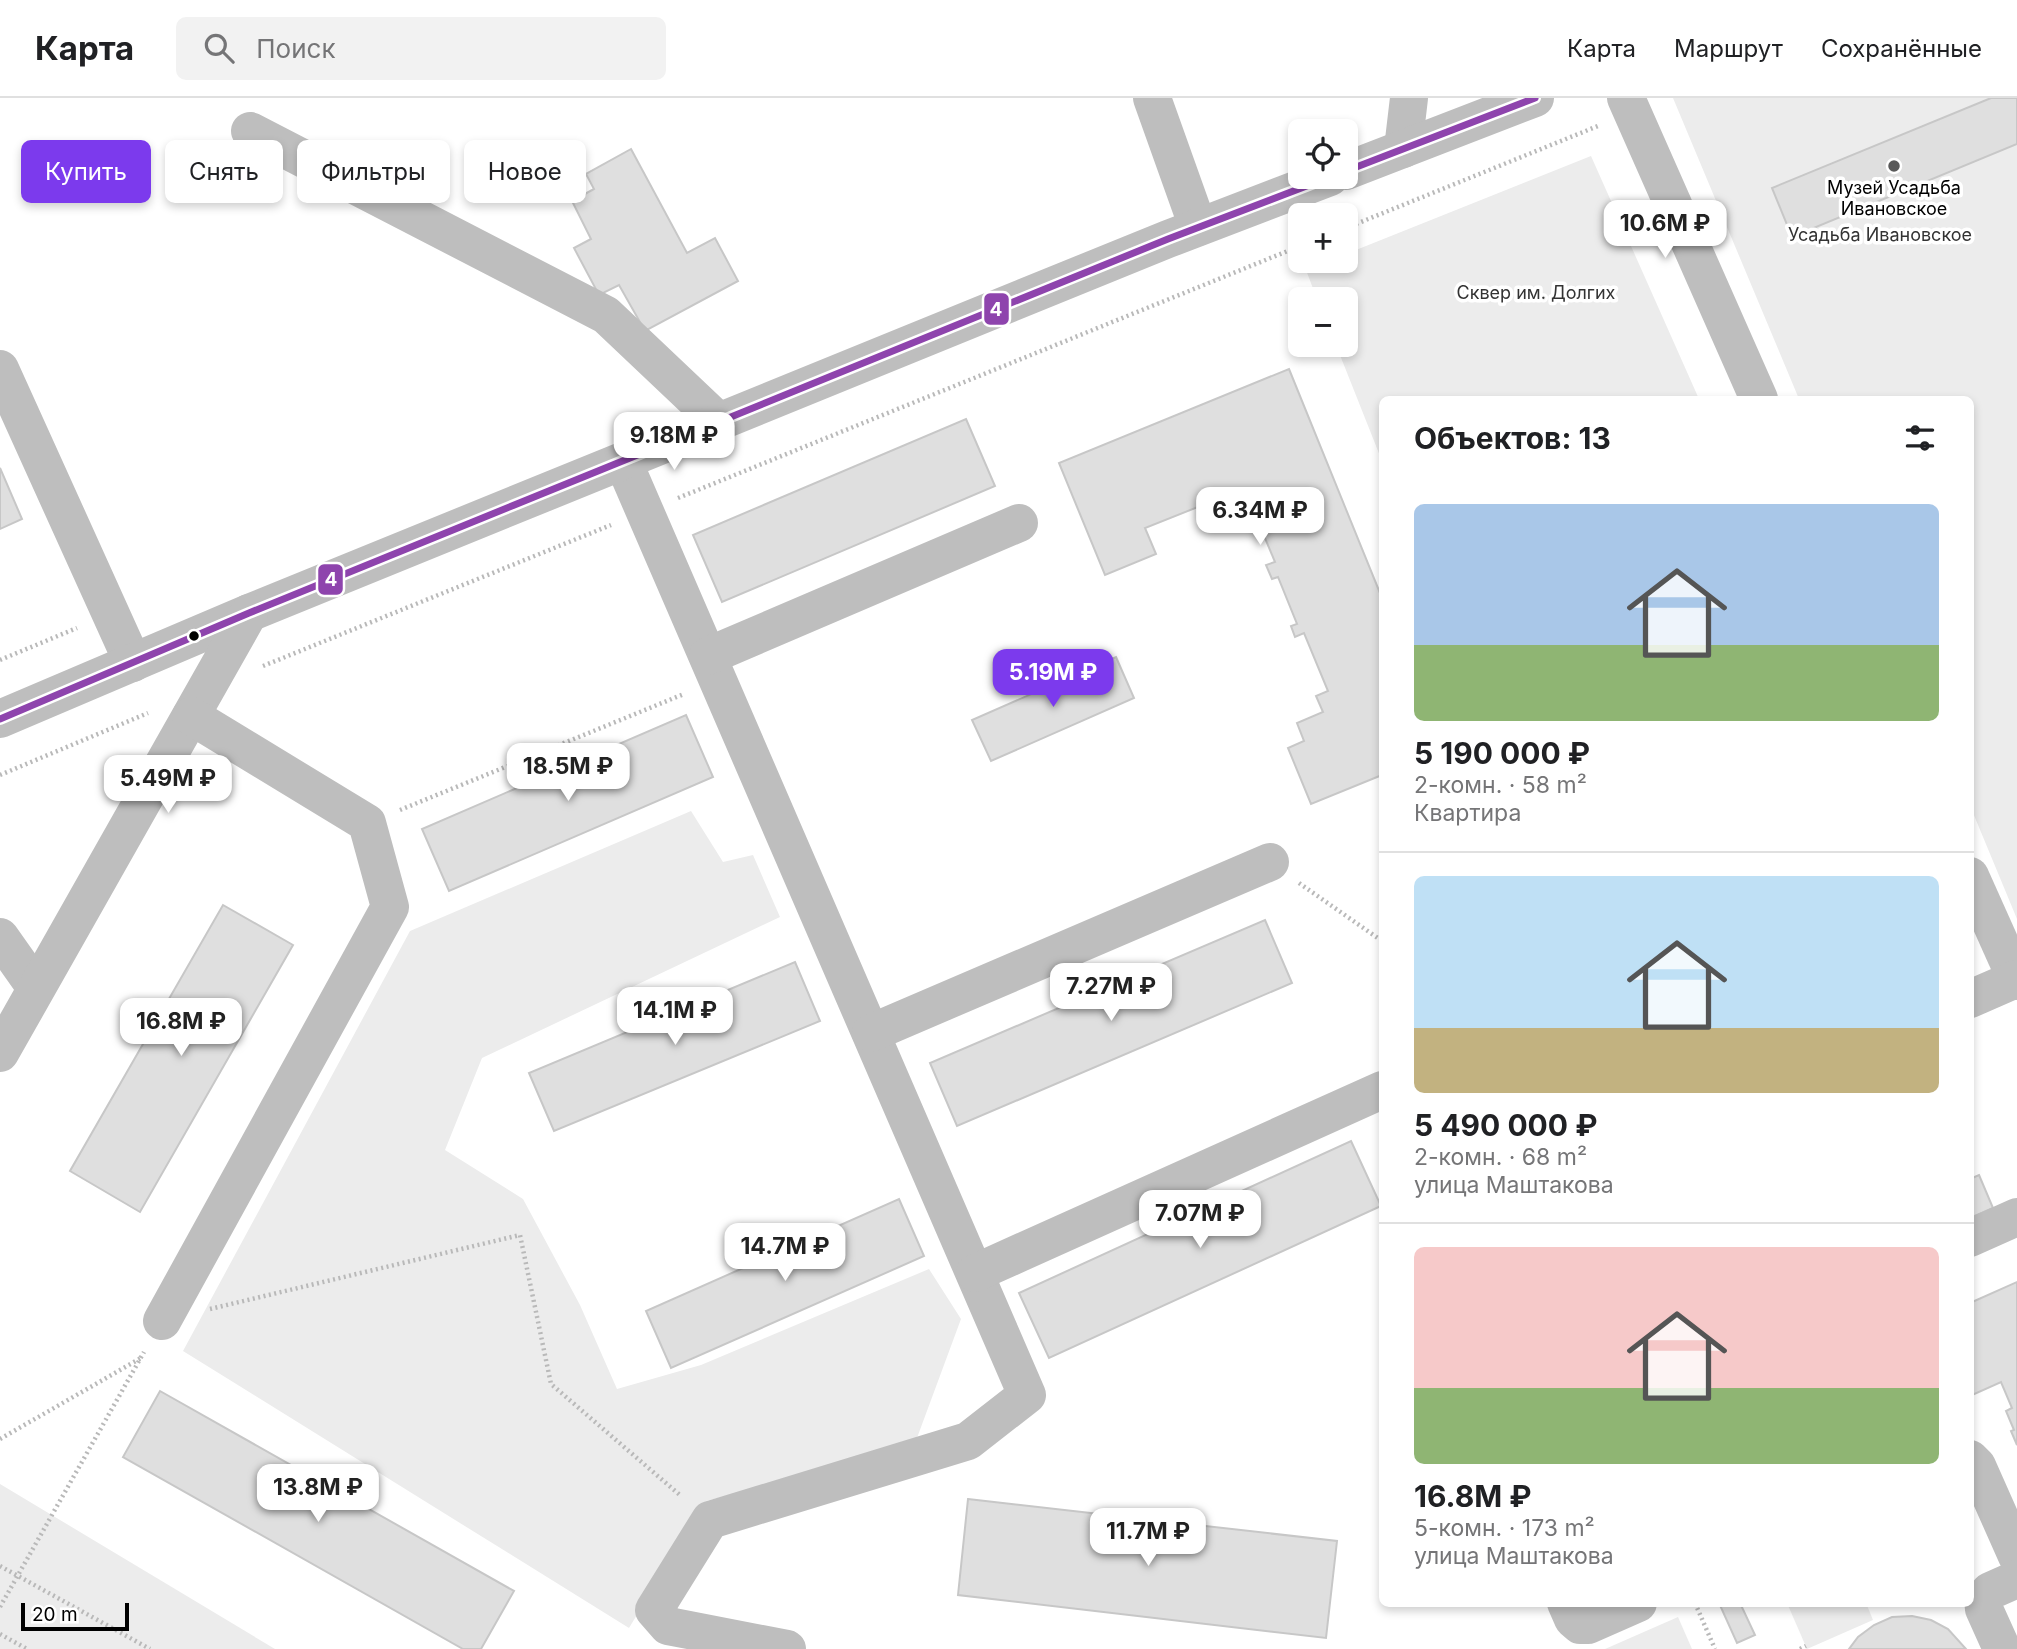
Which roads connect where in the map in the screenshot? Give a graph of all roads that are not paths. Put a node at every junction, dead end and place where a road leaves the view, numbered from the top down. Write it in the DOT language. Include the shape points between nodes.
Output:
graph roads {
  1 [pos="1152,98"];
  2 [pos="1409,98"];
  3 [pos="1535,98"];
  4 [pos="1629,105"];
  5 [pos="250,131"];
  6 [pos="1402,149"];
  7 [pos="1358,166"];
  8 [pos="1298,189"];
  9 [pos="1198,227"];
  10 [pos="0,369"];
  11 [pos="1758,396"];
  12 [pos="719,422"];
  13 [pos="623,461"];
  14 [pos="1019,523"];
  15 [pos="249,613"];
  16 [pos="133,663"];
  17 [pos="713,668"];
  18 [pos="191,716"];
  19 [pos="0,719"];
  20 [pos="1270,862"];
  21 [pos="1974,885"];
  22 [pos="0,937"];
  23 [pos="2017,980"];
  24 [pos="36,988"];
  25 [pos="1974,997"];
  26 [pos="871,1033"];
  27 [pos="0,1053"];
  28 [pos="1379,1091"];
  29 [pos="2017,1217"];
  30 [pos="1974,1236"];
  31 [pos="975,1273"];
  32 [pos="162,1321"];
  33 [pos="1974,1462"];
  34 [pos="2017,1556"];
  35 [pos="2017,1579"];
  36 [pos="1568,1607"];
  37 [pos="1629,1607"];
  38 [pos="786,1649"];
  39 [pos="2002,1649"];
  1 -- 9 [label="street"];
  2 -- 6 [label="street"];
  3 -- 6 [label="street"];
  4 -- 11 [label="street"];
  5 -- 12 [label="street" via="606,315"];
  6 -- 7 [label="street"];
  8 -- 9 [label="street"];
  9 -- 12 [label="street"];
  10 -- 16 [label="street"];
  12 -- 13 [label="street"];
  13 -- 15 [label="street"];
  13 -- 17 [label="street"];
  14 -- 17 [label="street"];
  15 -- 16 [label="street"];
  15 -- 18 [label="street"];
  16 -- 19 [label="street"];
  17 -- 26 [label="street"];
  18 -- 24 [label="street"];
  18 -- 32 [label="street" via="367,823 390,907"];
  20 -- 26 [label="street"];
  21 -- 23 [label="street"];
  22 -- 24 [label="street"];
  23 -- 25 [label="street"];
  24 -- 27 [label="street"];
  26 -- 31 [label="street"];
  28 -- 31 [label="street"];
  29 -- 30 [label="street"];
  31 -- 38 [label="street" via="1027,1395 968,1441 710,1520 654,1610 668,1626"];
  33 -- 34 [label="street"];
  35 -- 39 [label="street" via="1983,1599"];
  36 -- 37 [label="street" via="1573,1619 1588,1625"];
}
